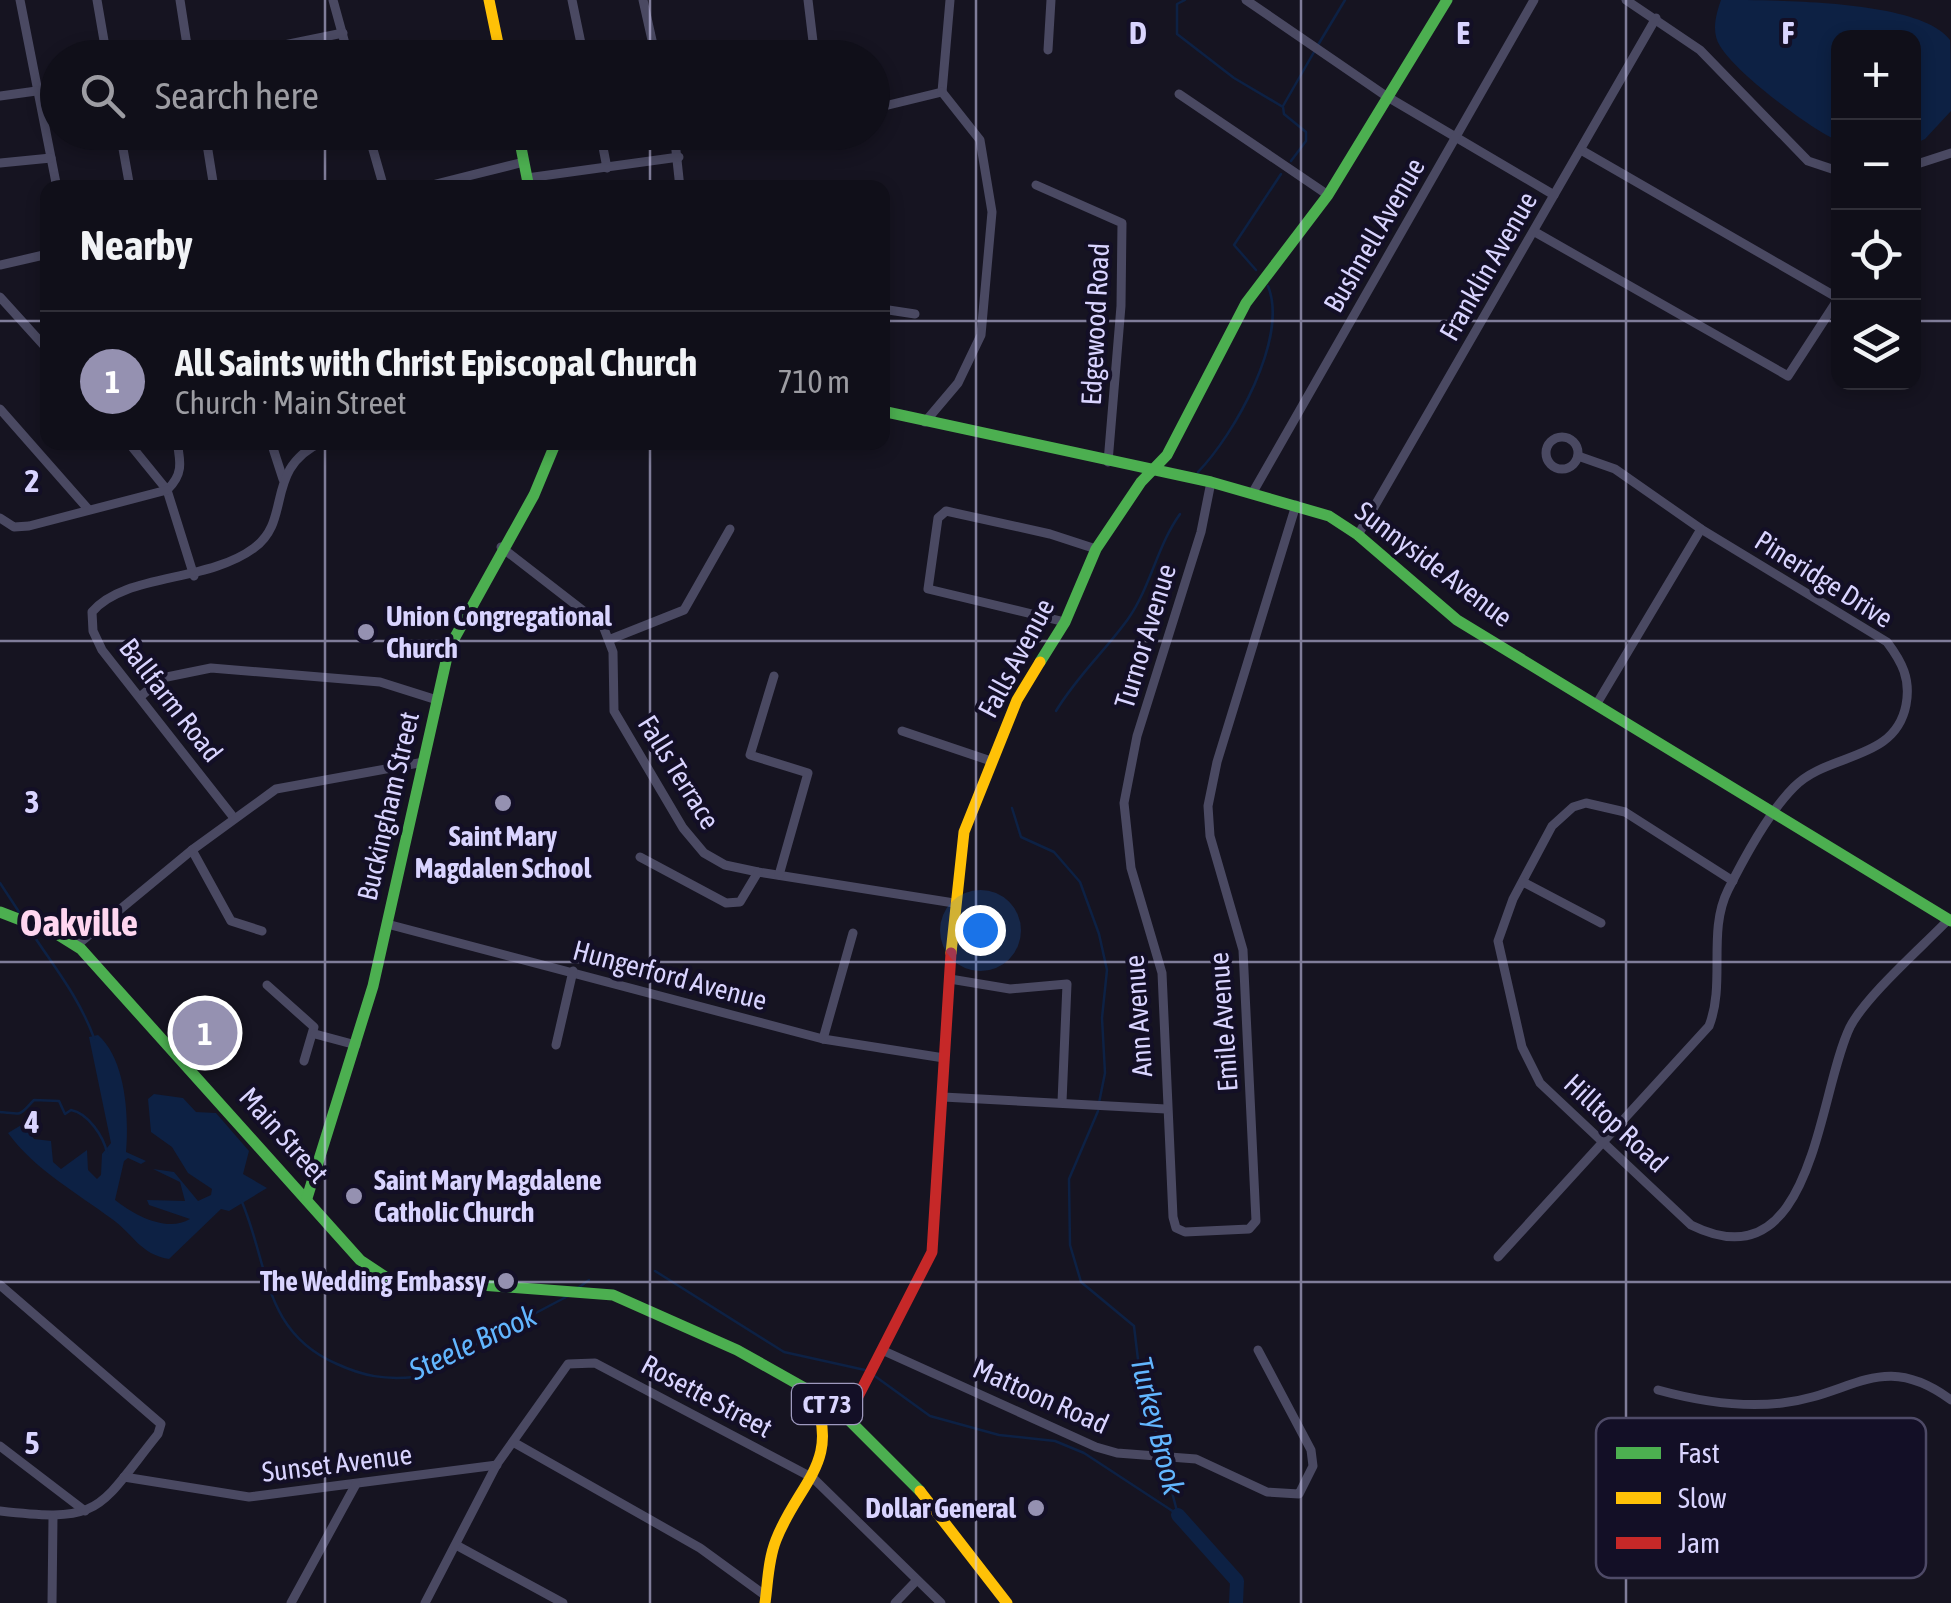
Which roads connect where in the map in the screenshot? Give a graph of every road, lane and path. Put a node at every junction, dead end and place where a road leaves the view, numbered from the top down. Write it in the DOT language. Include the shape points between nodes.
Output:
graph roads {
  1 [pos="20,0"];
  2 [pos="97,0"];
  3 [pos="180,0"];
  4 [pos="333,0"];
  5 [pos="488,0"];
  6 [pos="572,0"];
  7 [pos="643,0"];
  8 [pos="808,0"];
  9 [pos="950,0"];
  10 [pos="1051,0"];
  11 [pos="1246,0"];
  12 [pos="1447,0"];
  13 [pos="1534,0"];
  14 [pos="1626,0"];
  15 [pos="1656,18"];
  16 [pos="343,34"];
  17 [pos="104,40"];
  18 [pos="186,40"];
  19 [pos="312,40"];
  20 [pos="344,40"];
  21 [pos="497,40"];
  22 [pos="580,40"];
  23 [pos="652,40"];
  24 [pos="813,40"];
  25 [pos="1048,50"];
  26 [pos="40,91"];
  27 [pos="35,92"];
  28 [pos="942,92"];
  29 [pos="1179,94"];
  30 [pos="0,96"];
  31 [pos="1386,96"];
  32 [pos="890,105"];
  33 [pos="40,113"];
  34 [pos="1456,138"];
  35 [pos="49,150"];
  36 [pos="123,150"];
  37 [pos="209,150"];
  38 [pos="373,150"];
  39 [pos="522,150"];
  40 [pos="604,150"];
  41 [pos="678,150"];
  42 [pos="1581,150"];
  43 [pos="1951,153"];
  44 [pos="679,156"];
  45 [pos="51,158"];
  46 [pos="524,162"];
  47 [pos="1921,162"];
  48 [pos="0,163"];
  49 [pos="607,168"];
  50 [pos="1831,168"];
  51 [pos="55,180"];
  52 [pos="129,180"];
  53 [pos="213,180"];
  54 [pos="382,180"];
  55 [pos="452,180"];
  56 [pos="527,180"];
  57 [pos="544,180"];
  58 [pos="680,180"];
  59 [pos="1036,184"];
  60 [pos="1328,194"];
  61 [pos="1554,194"];
  62 [pos="1535,232"];
  63 [pos="40,256"];
  64 [pos="0,264"];
  65 [pos="1831,295"];
  66 [pos="0,297"];
  67 [pos="1837,300"];
  68 [pos="890,309"];
  69 [pos="915,314"];
  70 [pos="40,341"];
  71 [pos="0,409"];
  72 [pos="890,412"];
  73 [pos="925,422"];
  74 [pos="134,450"];
  75 [pos="178,450"];
  76 [pos="274,450"];
  77 [pos="310,450"];
  78 [pos="554,450"];
  79 [pos="1578,456"];
  80 [pos="1108,462"];
  81 [pos="1152,471"];
  82 [pos="283,478"];
  83 [pos="1211,482"];
  84 [pos="167,490"];
  85 [pos="1252,492"];
  86 [pos="1296,505"];
  87 [pos="88,509"];
  88 [pos="0,518"];
  89 [pos="730,529"];
  90 [pos="1701,529"];
  91 [pos="1358,535"];
  92 [pos="501,547"];
  93 [pos="1096,549"];
  94 [pos="194,576"];
  95 [pos="1065,622"];
  96 [pos="610,639"];
  97 [pos="774,676"];
  98 [pos="140,697"];
  99 [pos="438,700"];
  100 [pos="1596,705"];
  101 [pos="902,731"];
  102 [pos="990,761"];
  103 [pos="424,762"];
  104 [pos="1124,803"];
  105 [pos="1774,814"];
  106 [pos="234,818"];
  107 [pos="192,850"];
  108 [pos="640,857"];
  109 [pos="758,872"];
  110 [pos="779,875"];
  111 [pos="1733,881"];
  112 [pos="1523,882"];
  113 [pos="954,903"];
  114 [pos="1,912"];
  115 [pos="1950,920"];
  116 [pos="1601,923"];
  117 [pos="387,924"];
  118 [pos="262,931"];
  119 [pos="852,933"];
  120 [pos="77,945"];
  121 [pos="573,972"];
  122 [pos="950,979"];
  123 [pos="268,985"];
  124 [pos="315,1034"];
  125 [pos="824,1039"];
  126 [pos="556,1044"];
  127 [pos="356,1045"];
  128 [pos="944,1058"];
  129 [pos="304,1060"];
  130 [pos="943,1097"];
  131 [pos="1062,1102"];
  132 [pos="1166,1109"];
  133 [pos="1604,1142"];
  134 [pos="307,1198"];
  135 [pos="1176,1228"];
  136 [pos="1498,1257"];
  137 [pos="0,1285"];
  138 [pos="1258,1350"];
  139 [pos="882,1356"];
  140 [pos="1658,1390"];
  141 [pos="810,1391"];
  142 [pos="1951,1400"];
  143 [pos="847,1418"];
  144 [pos="512,1442"];
  145 [pos="0,1446"];
  146 [pos="497,1464"];
  147 [pos="124,1477"];
  148 [pos="813,1478"];
  149 [pos="356,1484"];
  150 [pos="0,1512"];
  151 [pos="86,1512"];
  152 [pos="53,1518"];
  153 [pos="456,1545"];
  154 [pos="917,1580"];
  155 [pos="766,1600"];
  156 [pos="52,1603"];
  157 [pos="291,1603"];
  158 [pos="425,1603"];
  159 [pos="563,1603"];
  160 [pos="895,1603"];
  161 [pos="941,1603"];
  162 [pos="1007,1603"];
  1 -- 27 [label="street"];
  2 -- 17 [label="street"];
  3 -- 18 [label="street"];
  4 -- 16 [label="street"];
  5 -- 21 [label="main road"];
  6 -- 22 [label="street"];
  7 -- 23 [label="street"];
  8 -- 24 [label="street"];
  9 -- 28 [label="street"];
  10 -- 25 [label="street"];
  11 -- 31 [label="street"];
  12 -- 31 [label="main road, Falls Avenue"];
  13 -- 34 [label="street, Bushnell Avenue"];
  14 -- 15 [label="street"];
  15 -- 42 [label="street, Franklin Avenue"];
  15 -- 50 [label="street" via="1700,50 1808,160"];
  16 -- 19 [label="street"];
  16 -- 20 [label="street"];
  26 -- 27 [label="street"];
  27 -- 30 [label="street"];
  27 -- 33 [label="street"];
  28 -- 32 [label="street"];
  28 -- 73 [label="street" via="980,140 992,212 980,335 958,383"];
  29 -- 60 [label="street"];
  31 -- 34 [label="street"];
  31 -- 60 [label="main road, Falls Avenue"];
  34 -- 61 [label="street"];
  34 -- 85 [label="street, Bushnell Avenue"];
  35 -- 45 [label="street"];
  36 -- 52 [label="street"];
  37 -- 53 [label="street"];
  38 -- 54 [label="street"];
  39 -- 46 [label="main road"];
  40 -- 49 [label="street"];
  41 -- 44 [label="street"];
  42 -- 61 [label="street, Franklin Avenue"];
  42 -- 65 [label="street"];
  43 -- 47 [label="street"];
  44 -- 49 [label="street"];
  44 -- 58 [label="street"];
  45 -- 48 [label="street"];
  45 -- 51 [label="street"];
  46 -- 55 [label="street"];
  46 -- 56 [label="main road"];
  49 -- 57 [label="street"];
  59 -- 80 [label="street, Edgewood Road" via="1122,223"];
  60 -- 81 [label="main road, Falls Avenue" via="1246,303 1167,456"];
  61 -- 62 [label="street, Franklin Avenue"];
  62 -- 67 [label="street" via="1788,376"];
  62 -- 91 [label="street, Franklin Avenue"];
  63 -- 64 [label="street"];
  66 -- 70 [label="street"];
  68 -- 69 [label="street"];
  71 -- 87 [label="street"];
  72 -- 73 [label="main road, Sunnyside Avenue"];
  73 -- 80 [label="main road, Sunnyside Avenue"];
  74 -- 84 [label="street"];
  75 -- 84 [label="street" via="177,480"];
  76 -- 82 [label="street"];
  77 -- 82 [label="street"];
  78 -- 92 [label="main road, Buckingham Street" via="546,476"];
  79 -- 90 [label="street, Pineridge Drive" via="1615,469"];
  80 -- 81 [label="main road, Sunnyside Avenue"];
  81 -- 83 [label="main road, Sunnyside Avenue"];
  81 -- 93 [label="main road, Falls Avenue"];
  82 -- 94 [label="street, Ballfarm Road" via="276,517 260,544 234,563"];
  83 -- 85 [label="main road, Sunnyside Avenue"];
  83 -- 104 [label="street, Turnor Avenue"];
  84 -- 87 [label="street"];
  84 -- 94 [label="street"];
  85 -- 86 [label="main road, Sunnyside Avenue"];
  86 -- 91 [label="main road, Sunnyside Avenue"];
  86 -- 135 [label="street, Emile Avenue" via="1217,762 1208,818 1243,950 1254,1227"];
  87 -- 88 [label="street" via="14,527"];
  89 -- 96 [label="street" via="684,610"];
  90 -- 100 [label="street"];
  90 -- 105 [label="street, Pineridge Drive" via="1886,642 1902,662 1909,687 1898,728 1879,746 1811,774"];
  91 -- 100 [label="main road, Sunnyside Avenue" via="1458,620"];
  92 -- 96 [label="street" via="574,602"];
  92 -- 99 [label="main road, Buckingham Street" via="466,604"];
  93 -- 95 [label="main road, Falls Avenue"];
  93 -- 95 [label="street" via="941,513 928,589"];
  94 -- 98 [label="street, Ballfarm Road" via="120,590 92,612 102,650"];
  95 -- 102 [label="main road, Falls Avenue"];
  96 -- 109 [label="street, Falls Terrace" via="614,711 682,828 704,853"];
  97 -- 110 [label="street" via="750,755 808,773"];
  98 -- 99 [label="street" via="162,678 211,668 380,682"];
  98 -- 106 [label="street, Ballfarm Road"];
  99 -- 103 [label="main road, Buckingham Street"];
  100 -- 105 [label="main road, Sunnyside Avenue"];
  101 -- 102 [label="street"];
  102 -- 113 [label="main road, Falls Avenue" via="964,832"];
  103 -- 106 [label="street" via="276,789"];
  103 -- 117 [label="main road, Buckingham Street"];
  104 -- 132 [label="street, Ann Avenue" via="1131,868 1162,973"];
  105 -- 111 [label="street, Pineridge Drive"];
  105 -- 115 [label="main road, Sunnyside Avenue"];
  106 -- 107 [label="street"];
  107 -- 118 [label="street" via="232,921"];
  107 -- 120 [label="street"];
  108 -- 109 [label="street" via="733,904"];
  109 -- 110 [label="street, Falls Terrace"];
  110 -- 113 [label="street, Falls Terrace"];
  111 -- 112 [label="street, Hilltop Road" via="1625,812 1586,803 1552,826"];
  111 -- 133 [label="street, Pineridge Drive" via="1721,906 1716,1006 1708,1026"];
  112 -- 116 [label="street"];
  112 -- 133 [label="street, Hilltop Road" via="1498,941 1522,1047 1540,1082"];
  113 -- 122 [label="main road, Falls Avenue"];
  114 -- 120 [label="main road, Main Street / CT 73"];
  115 -- 133 [label="street, Hilltop Road" via="1853,1022 1799,1192 1763,1229 1720,1236 1692,1225"];
  117 -- 121 [label="street, Hungerford Avenue"];
  117 -- 127 [label="main road, Buckingham Street"];
  119 -- 125 [label="street"];
  120 -- 134 [label="main road, Main Street / CT 73"];
  121 -- 125 [label="street, Hungerford Avenue"];
  121 -- 126 [label="street"];
  122 -- 128 [label="main road, Falls Avenue"];
  122 -- 131 [label="street" via="1010,989 1067,984"];
  123 -- 124 [label="street" via="308,1018"];
  124 -- 127 [label="street"];
  124 -- 129 [label="street"];
  125 -- 128 [label="street, Hungerford Avenue"];
  127 -- 134 [label="main road, Buckingham Street"];
  128 -- 130 [label="main road, Falls Avenue"];
  130 -- 131 [label="street"];
  130 -- 139 [label="main road, Falls Avenue" via="932,1252"];
  131 -- 132 [label="street"];
  132 -- 135 [label="street, Ann Avenue"];
  133 -- 136 [label="street, Pineridge Drive"];
  134 -- 141 [label="main road, Main Street / CT 73" via="360,1260 387,1278 585,1291 652,1309"];
  137 -- 147 [label="street" via="160,1424"];
  138 -- 139 [label="street, Mattoon Road" via="1311,1450 1313,1466 1299,1494 1267,1492 1215,1464 1096,1447"];
  139 -- 143 [label="main road, Falls Avenue"];
  140 -- 142 [label="street" via="1720,1403 1779,1404 1886,1374 1907,1376"];
  141 -- 143 [label="main road, CT 73"];
  141 -- 148 [label="main road" via="828,1426"];
  143 -- 162 [label="main road, CT 73" via="906,1474"];
  144 -- 146 [label="street"];
  144 -- 148 [label="street, Rosette Street" via="568,1364 578,1361 594,1363"];
  144 -- 155 [label="street" via="700,1548"];
  145 -- 151 [label="street"];
  146 -- 149 [label="street, Sunset Avenue"];
  146 -- 153 [label="street"];
  147 -- 149 [label="street, Sunset Avenue" via="249,1497"];
  147 -- 151 [label="street" via="104,1504"];
  148 -- 154 [label="street, Rosette Street"];
  148 -- 155 [label="main road" via="772,1551"];
  149 -- 157 [label="street"];
  150 -- 152 [label="street"];
  151 -- 152 [label="street"];
  152 -- 156 [label="street"];
  153 -- 158 [label="street"];
  153 -- 159 [label="street"];
  154 -- 160 [label="street"];
  154 -- 161 [label="street, Rosette Street"];
}
